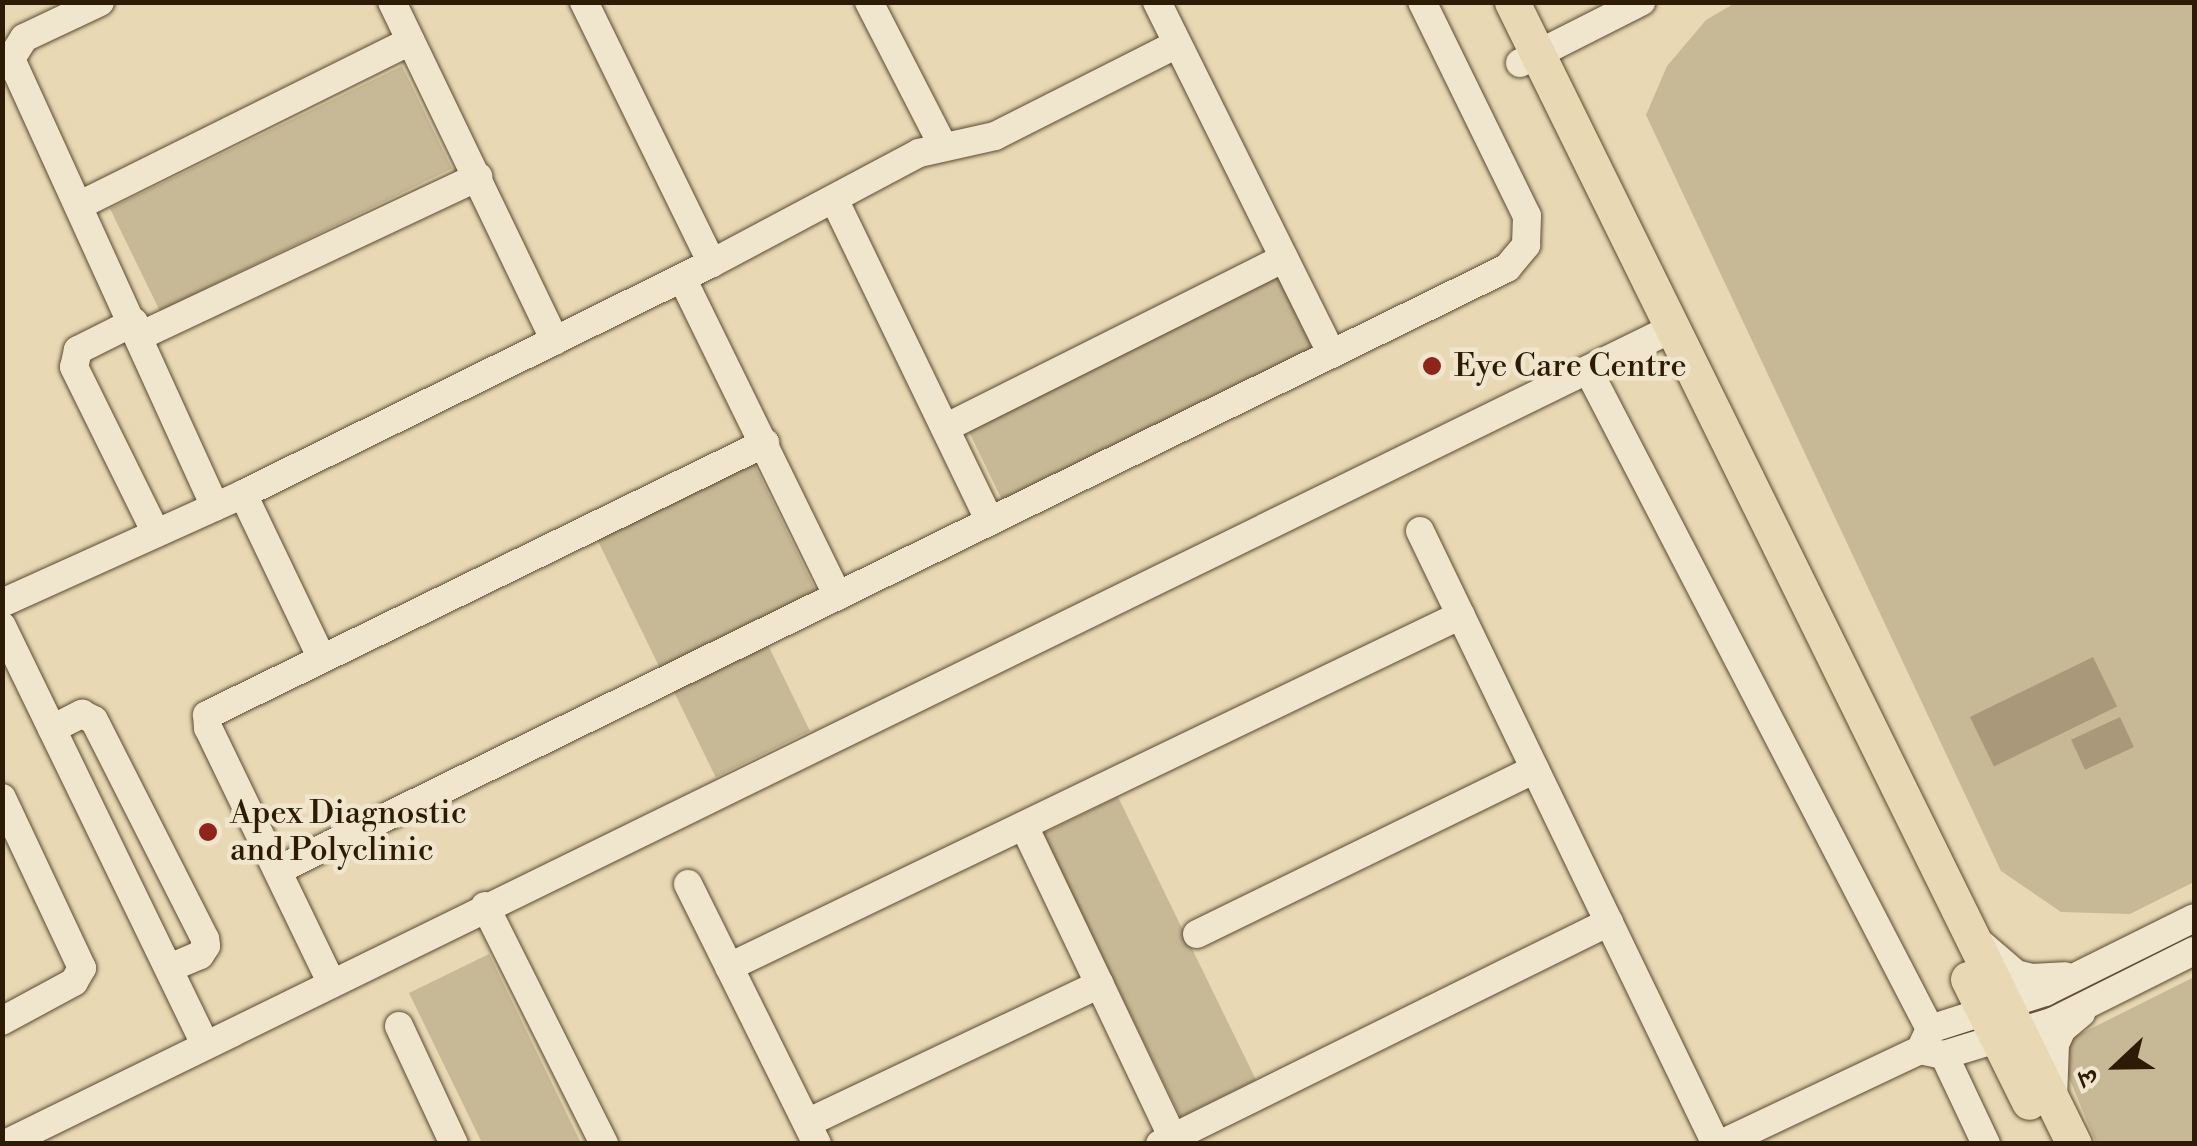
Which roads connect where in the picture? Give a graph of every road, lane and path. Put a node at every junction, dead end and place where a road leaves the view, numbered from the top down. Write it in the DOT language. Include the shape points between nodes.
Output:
graph roads {
  1 [pos="100,2"];
  2 [pos="392,2"];
  3 [pos="584,2"];
  4 [pos="869,2"];
  5 [pos="1157,2"];
  6 [pos="1422,2"];
  7 [pos="1490,2"];
  8 [pos="1512,2"];
  9 [pos="1641,2"];
  10 [pos="410,41"];
  11 [pos="1177,44"];
  12 [pos="1529,59"];
  13 [pos="942,144"];
  14 [pos="478,177"];
  15 [pos="834,198"];
  16 [pos="80,205"];
  17 [pos="1284,258"];
  18 [pos="712,263"];
  19 [pos="682,278"];
  20 [pos="137,329"];
  21 [pos="1664,333"];
  22 [pos="555,342"];
  23 [pos="1332,354"];
  24 [pos="1588,370"];
  25 [pos="945,428"];
  26 [pos="766,443"];
  27 [pos="243,494"];
  28 [pos="215,507"];
  29 [pos="990,521"];
  30 [pos="1420,531"];
  31 [pos="156,533"];
  32 [pos="838,596"];
  33 [pos="2,603"];
  34 [pos="1461,615"];
  35 [pos="2,626"];
  36 [pos="321,656"];
  37 [pos="52,729"];
  38 [pos="1535,769"];
  39 [pos="2,798"];
  40 [pos="1024,826"];
  41 [pos="278,870"];
  42 [pos="688,884"];
  43 [pos="485,906"];
  44 [pos="2194,918"];
  45 [pos="1609,922"];
  46 [pos="1197,934"];
  47 [pos="1972,935"];
  48 [pos="2194,951"];
  49 [pos="729,967"];
  50 [pos="169,968"];
  51 [pos="2083,974"];
  52 [pos="331,982"];
  53 [pos="1100,984"];
  54 [pos="2098,999"];
  55 [pos="2,1021"];
  56 [pos="2001,1022"];
  57 [pos="399,1026"];
  58 [pos="205,1044"];
  59 [pos="1931,1045"];
  60 [pos="2053,1101"];
  61 [pos="812,1133"];
  62 [pos="1170,1141"];
  63 [pos="4,1144"];
  64 [pos="454,1144"];
  65 [pos="604,1144"];
  66 [pos="1719,1144"];
  67 [pos="1986,1144"];
  68 [pos="2049,1144"];
  69 [pos="2074,1144"];
  1 -- 16 [label="street" via="24,38 11,59"];
  2 -- 10 [label="street"];
  3 -- 18 [label="street"];
  4 -- 13 [label="street"];
  5 -- 11 [label="street"];
  6 -- 23 [label="street" via="1527,216 1526,244 1507,268"];
  7 -- 12 [label="main road"];
  8 -- 12 [label="main road"];
  9 -- 12 [label="street"];
  10 -- 14 [label="street"];
  10 -- 16 [label="street"];
  11 -- 13 [label="street" via="995,136"];
  11 -- 17 [label="street"];
  12 -- 21 [label="main road"];
  13 -- 15 [label="street"];
  14 -- 20 [label="street"];
  14 -- 22 [label="street"];
  15 -- 18 [label="street"];
  15 -- 25 [label="street"];
  16 -- 20 [label="street"];
  17 -- 23 [label="street"];
  17 -- 25 [label="street"];
  18 -- 19 [label="street"];
  19 -- 22 [label="street"];
  19 -- 26 [label="street"];
  20 -- 28 [label="street"];
  20 -- 31 [label="street" via="78,350 74,366"];
  21 -- 24 [label="street"];
  21 -- 47 [label="main road"];
  21 -- 56 [label="main road"];
  22 -- 27 [label="street"];
  23 -- 29 [label="street"];
  24 -- 43 [label="street"];
  24 -- 59 [label="street"];
  25 -- 29 [label="street"];
  26 -- 32 [label="street"];
  26 -- 36 [label="street"];
  27 -- 28 [label="street"];
  27 -- 36 [label="street"];
  28 -- 31 [label="street"];
  29 -- 32 [label="street"];
  30 -- 34 [label="street"];
  31 -- 33 [label="street"];
  32 -- 41 [label="street"];
  34 -- 38 [label="street"];
  34 -- 40 [label="street"];
  35 -- 37 [label="street"];
  36 -- 41 [label="street" via="214,710 206,721"];
  37 -- 50 [label="street"];
  37 -- 50 [label="street" via="82,714 94,720 204,939 200,955"];
  38 -- 45 [label="street"];
  38 -- 46 [label="street"];
  39 -- 55 [label="street" via="82,968 74,982"];
  40 -- 49 [label="street"];
  40 -- 53 [label="street"];
  41 -- 52 [label="street"];
  42 -- 49 [label="street"];
  43 -- 52 [label="street"];
  43 -- 65 [label="street"];
  44 -- 51 [label="street"];
  45 -- 62 [label="street"];
  45 -- 66 [label="street"];
  47 -- 51 [label="street" via="2016,974"];
  47 -- 56 [label="main road"];
  48 -- 54 [label="street"];
  49 -- 61 [label="street"];
  50 -- 58 [label="street"];
  51 -- 56 [label="street"];
  52 -- 58 [label="street"];
  53 -- 61 [label="street"];
  53 -- 62 [label="street"];
  54 -- 56 [label="street"];
  54 -- 60 [label="street" via="2062,1029"];
  56 -- 59 [label="street"];
  56 -- 60 [label="main road"];
  56 -- 68 [label="main road"];
  57 -- 64 [label="street"];
  58 -- 63 [label="street"];
  59 -- 66 [label="street"];
  59 -- 67 [label="street"];
  60 -- 69 [label="main road"];
}
